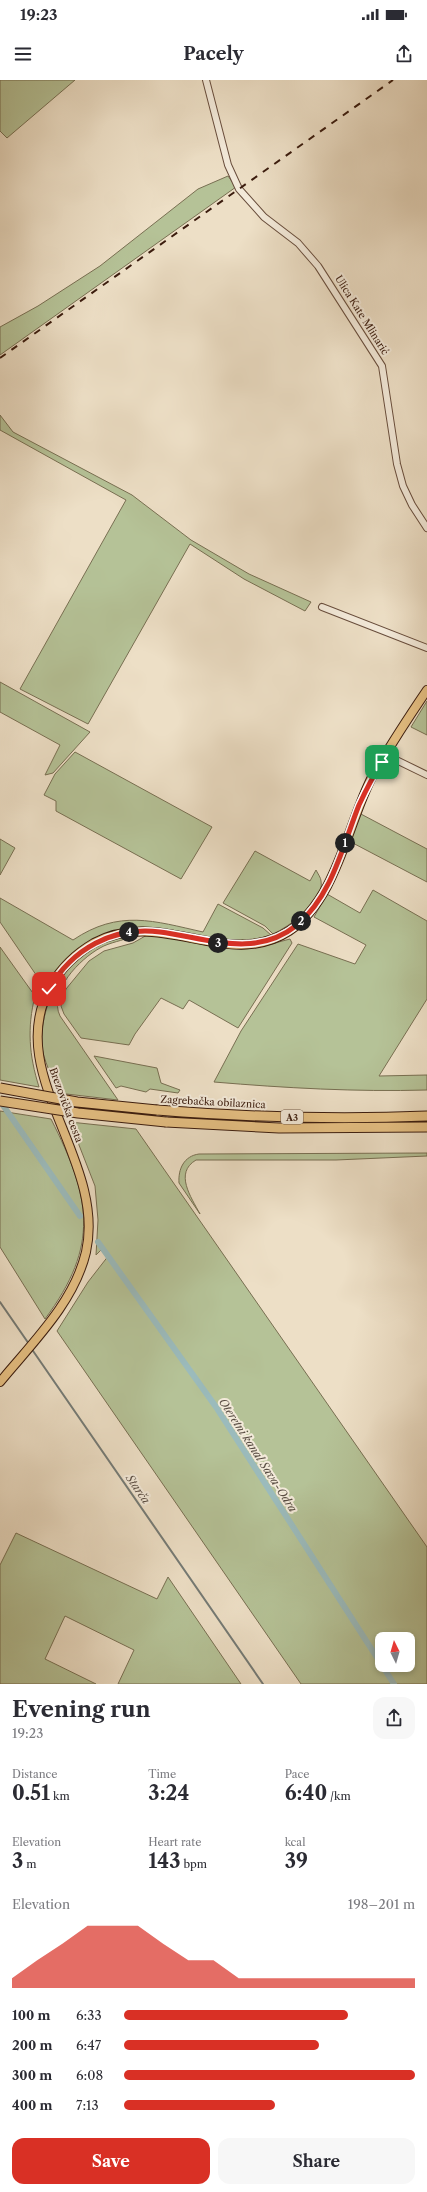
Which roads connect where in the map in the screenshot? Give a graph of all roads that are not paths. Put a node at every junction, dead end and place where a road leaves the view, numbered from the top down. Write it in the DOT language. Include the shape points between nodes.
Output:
graph roads {
  1 [pos="206,80"];
  2 [pos="427,528"];
  3 [pos="322,607"];
  4 [pos="427,648"];
  5 [pos="427,690"];
  6 [pos="386,755"];
  7 [pos="427,775"];
  8 [pos="0,1088"];
  9 [pos="0,1101"];
  10 [pos="427,1116"];
  11 [pos="427,1127"];
  12 [pos="0,1382"];
  1 -- 2 [label="street, Ulica Kate Mlinarić" via="228,165 239,189 264,217 298,244 318,266 377,356 385,375 396,458 403,486"];
  3 -- 4 [label="street"];
  5 -- 6 [label="main road, Brezovička cesta"];
  6 -- 7 [label="street"];
  6 -- 12 [label="main road, Brezovička cesta" via="365,792 336,866 320,897 308,914 288,931 261,942 240,945 214,943 159,932 121,933 81,951 64,967 51,985 39,1016 37,1049 43,1076 81,1174 89,1230 86,1253 76,1281 38,1336"];
  8 -- 10 [label="highway, Zagrebačka obilaznica / A3, bridge" via="78,1102 157,1110 278,1116"];
  9 -- 11 [label="highway, A3, bridge" via="78,1113 166,1122 279,1128"];
}
